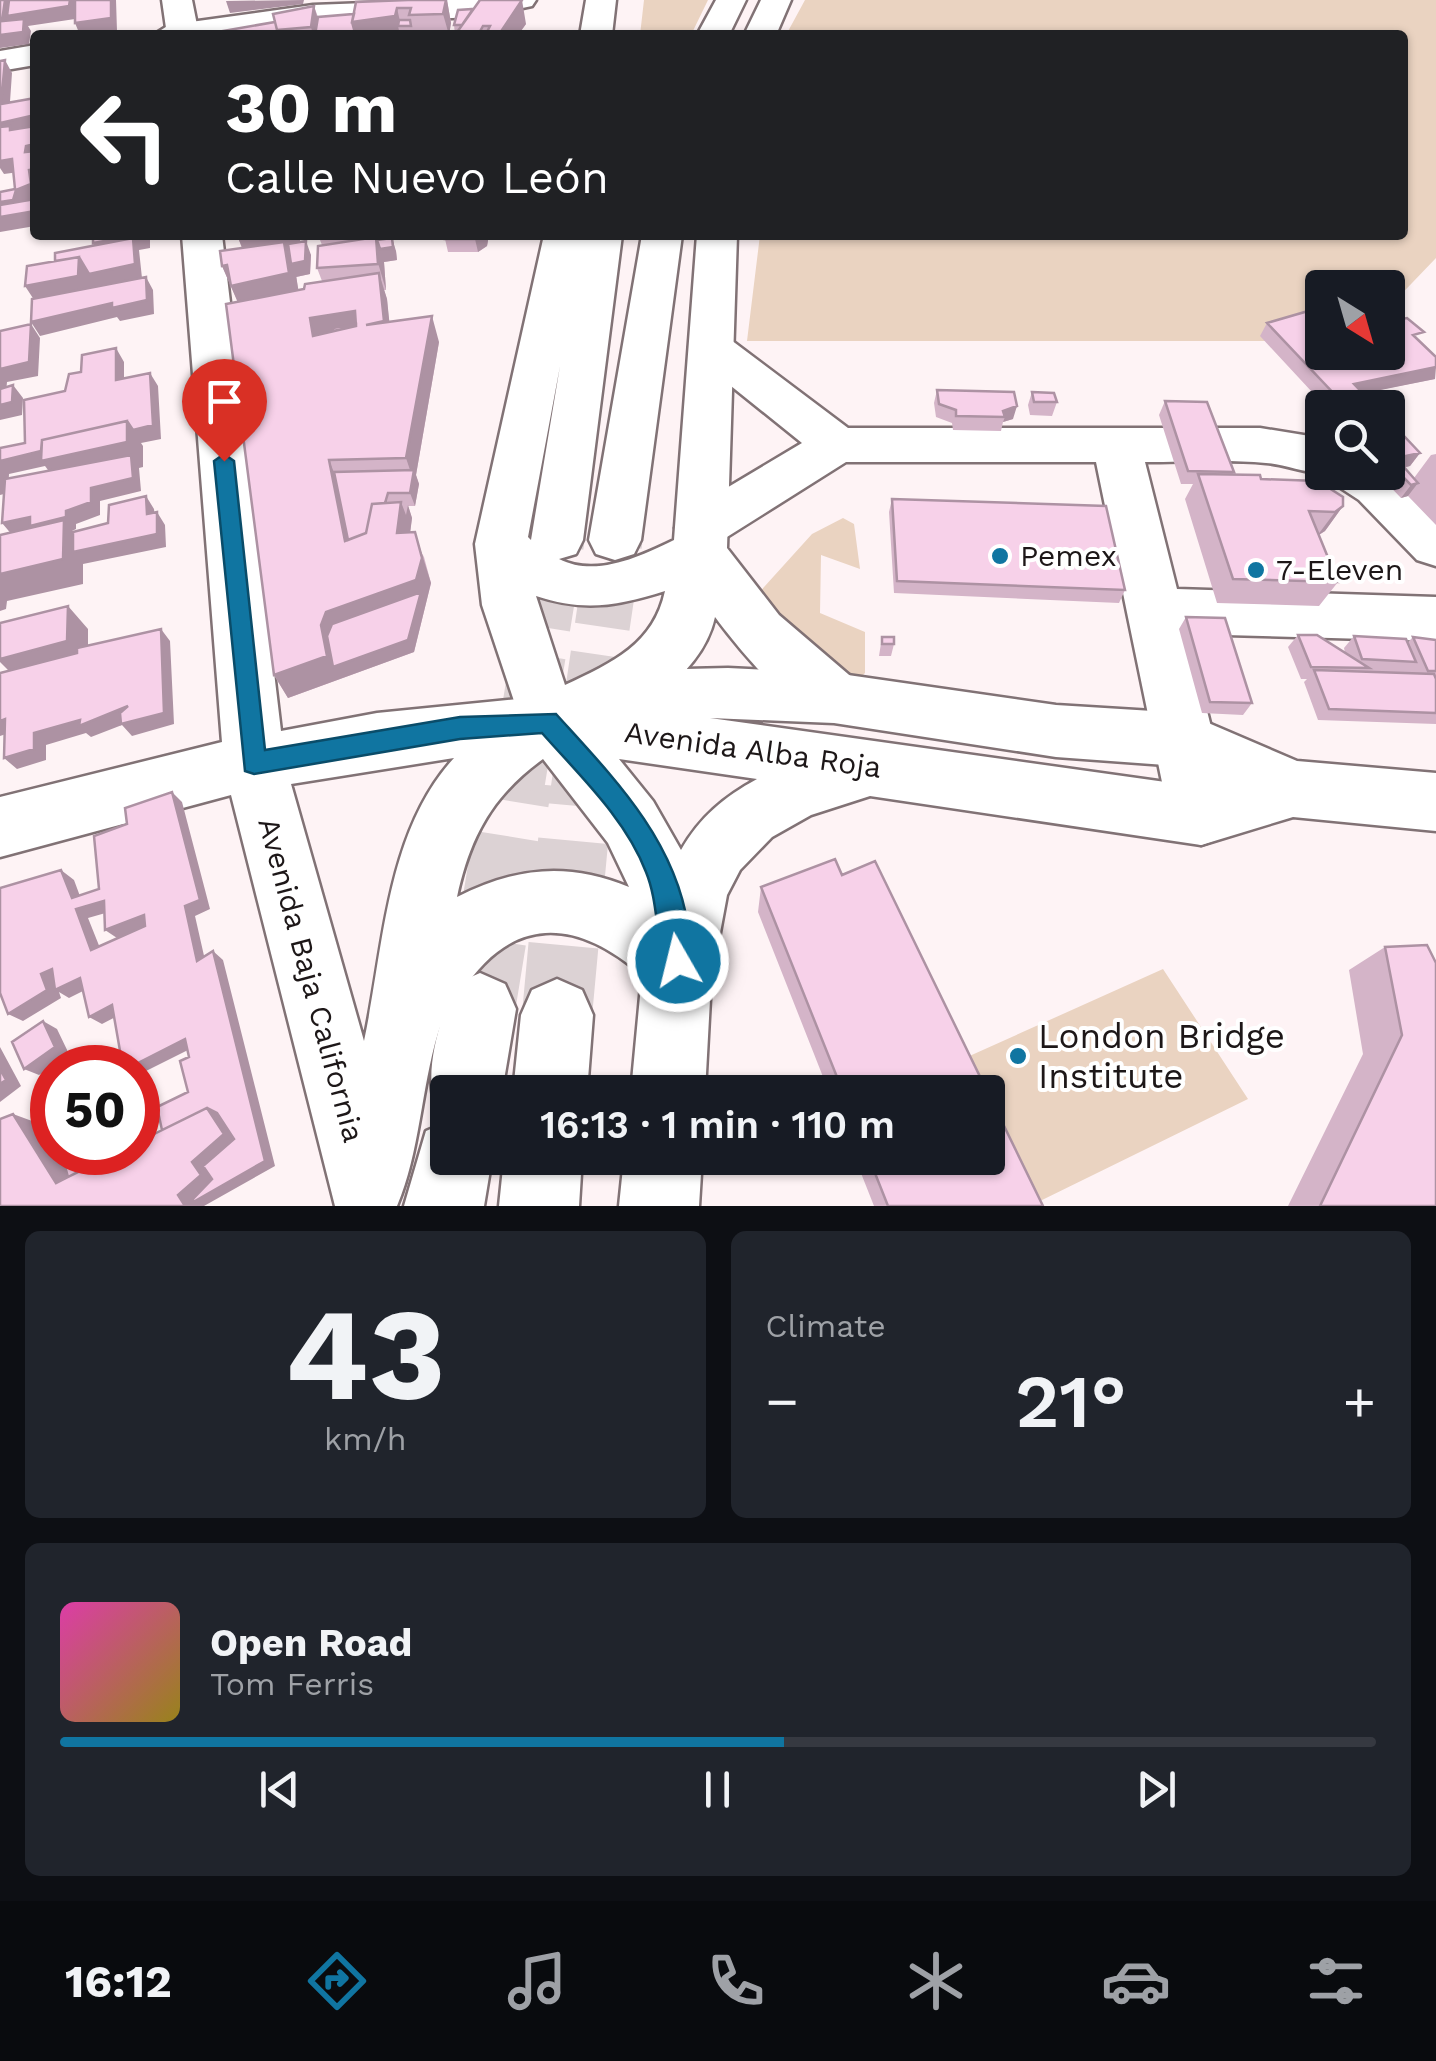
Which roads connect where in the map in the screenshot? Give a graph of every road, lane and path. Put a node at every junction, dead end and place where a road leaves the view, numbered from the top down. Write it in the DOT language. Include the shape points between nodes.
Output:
graph roads {
  1 [pos="177,0"];
  2 [pos="521,0"];
  3 [pos="602,0"];
  4 [pos="731,0"];
  5 [pos="776,0"];
  6 [pos="317,7"];
  7 [pos="178,30"];
  8 [pos="199,30"];
  9 [pos="597,30"];
  10 [pos="716,30"];
  11 [pos="762,30"];
  12 [pos="30,57"];
  13 [pos="0,61"];
  14 [pos="202,240"];
  15 [pos="563,240"];
  16 [pos="601,240"];
  17 [pos="661,240"];
  18 [pos="717,240"];
  19 [pos="711,347"];
  20 [pos="836,445"];
  21 [pos="1118,446"];
  22 [pos="1305,450"];
  23 [pos="1380,490"];
  24 [pos="558,540"];
  25 [pos="615,540"];
  26 [pos="700,540"];
  27 [pos="501,544"];
  28 [pos="1436,546"];
  29 [pos="1155,610"];
  30 [pos="1436,619"];
  31 [pos="834,698"];
  32 [pos="548,722"];
  33 [pos="1184,740"];
  34 [pos="254,763"];
  35 [pos="884,767"];
  36 [pos="1293,788"];
  37 [pos="1436,802"];
  38 [pos="1202,816"];
  39 [pos="0,828"];
  40 [pos="678,961"];
  41 [pos="480,1009"];
  42 [pos="558,1015"];
  43 [pos="404,1018"];
  44 [pos="468,1075"];
  45 [pos="552,1075"];
  46 [pos="669,1075"];
  47 [pos="450,1175"];
  48 [pos="541,1175"];
  49 [pos="662,1175"];
  50 [pos="364,1197"];
  51 [pos="444,1206"];
  52 [pos="538,1206"];
  53 [pos="659,1206"];
  1 -- 7 [label="main road"];
  2 -- 6 [label="main road" via="480,8"];
  3 -- 9 [label="main road"];
  4 -- 10 [label="main road"];
  5 -- 11 [label="main road"];
  6 -- 8 [label="main road"];
  12 -- 13 [label="main road"];
  14 -- 34 [label="main road, Avenida Baja California"];
  15 -- 27 [label="main road"];
  16 -- 24 [label="main road"];
  17 -- 25 [label="main road"];
  18 -- 19 [label="main road"];
  19 -- 20 [label="main road"];
  19 -- 26 [label="main road"];
  20 -- 21 [label="main road"];
  20 -- 26 [label="main road"];
  21 -- 22 [label="main road"];
  21 -- 29 [label="main road"];
  23 -- 28 [label="main road"];
  26 -- 27 [label="main road" via="624,584 582,589 520,565"];
  26 -- 31 [label="main road" via="760,636"];
  26 -- 32 [label="main road" via="686,623 665,655 629,682"];
  27 -- 32 [label="main road" via="510,604"];
  29 -- 30 [label="main road"];
  29 -- 33 [label="main road"];
  31 -- 32 [label="main road, Avenida Alba Roja" via="686,694"];
  31 -- 33 [label="main road, Avenida Alba Roja" via="1056,731"];
  32 -- 34 [label="main road" via="444,730"];
  32 -- 35 [label="main road, Avenida Alba Roja"];
  32 -- 40 [label="main road" via="621,804 656,861 671,903"];
  32 -- 43 [label="main road" via="504,752 464,793 440,840 418,918"];
  33 -- 36 [label="main road, Avenida Alba Roja"];
  33 -- 38 [label="main road"];
  34 -- 39 [label="main road"];
  34 -- 50 [label="main road, Avenida Baja California"];
  35 -- 38 [label="main road, Avenida Alba Roja"];
  35 -- 40 [label="main road" via="789,790 725,836 703,865"];
  36 -- 37 [label="main road, Avenida Alba Roja"];
  36 -- 38 [label="main road, Avenida Alba Roja"];
  40 -- 43 [label="main road" via="620,916 587,905 503,907 462,936"];
  40 -- 46 [label="main road"];
  41 -- 44 [label="main road"];
  42 -- 45 [label="main road"];
  43 -- 50 [label="main road"];
  47 -- 51 [label="main road"];
  48 -- 52 [label="main road"];
  49 -- 53 [label="main road"];
}
